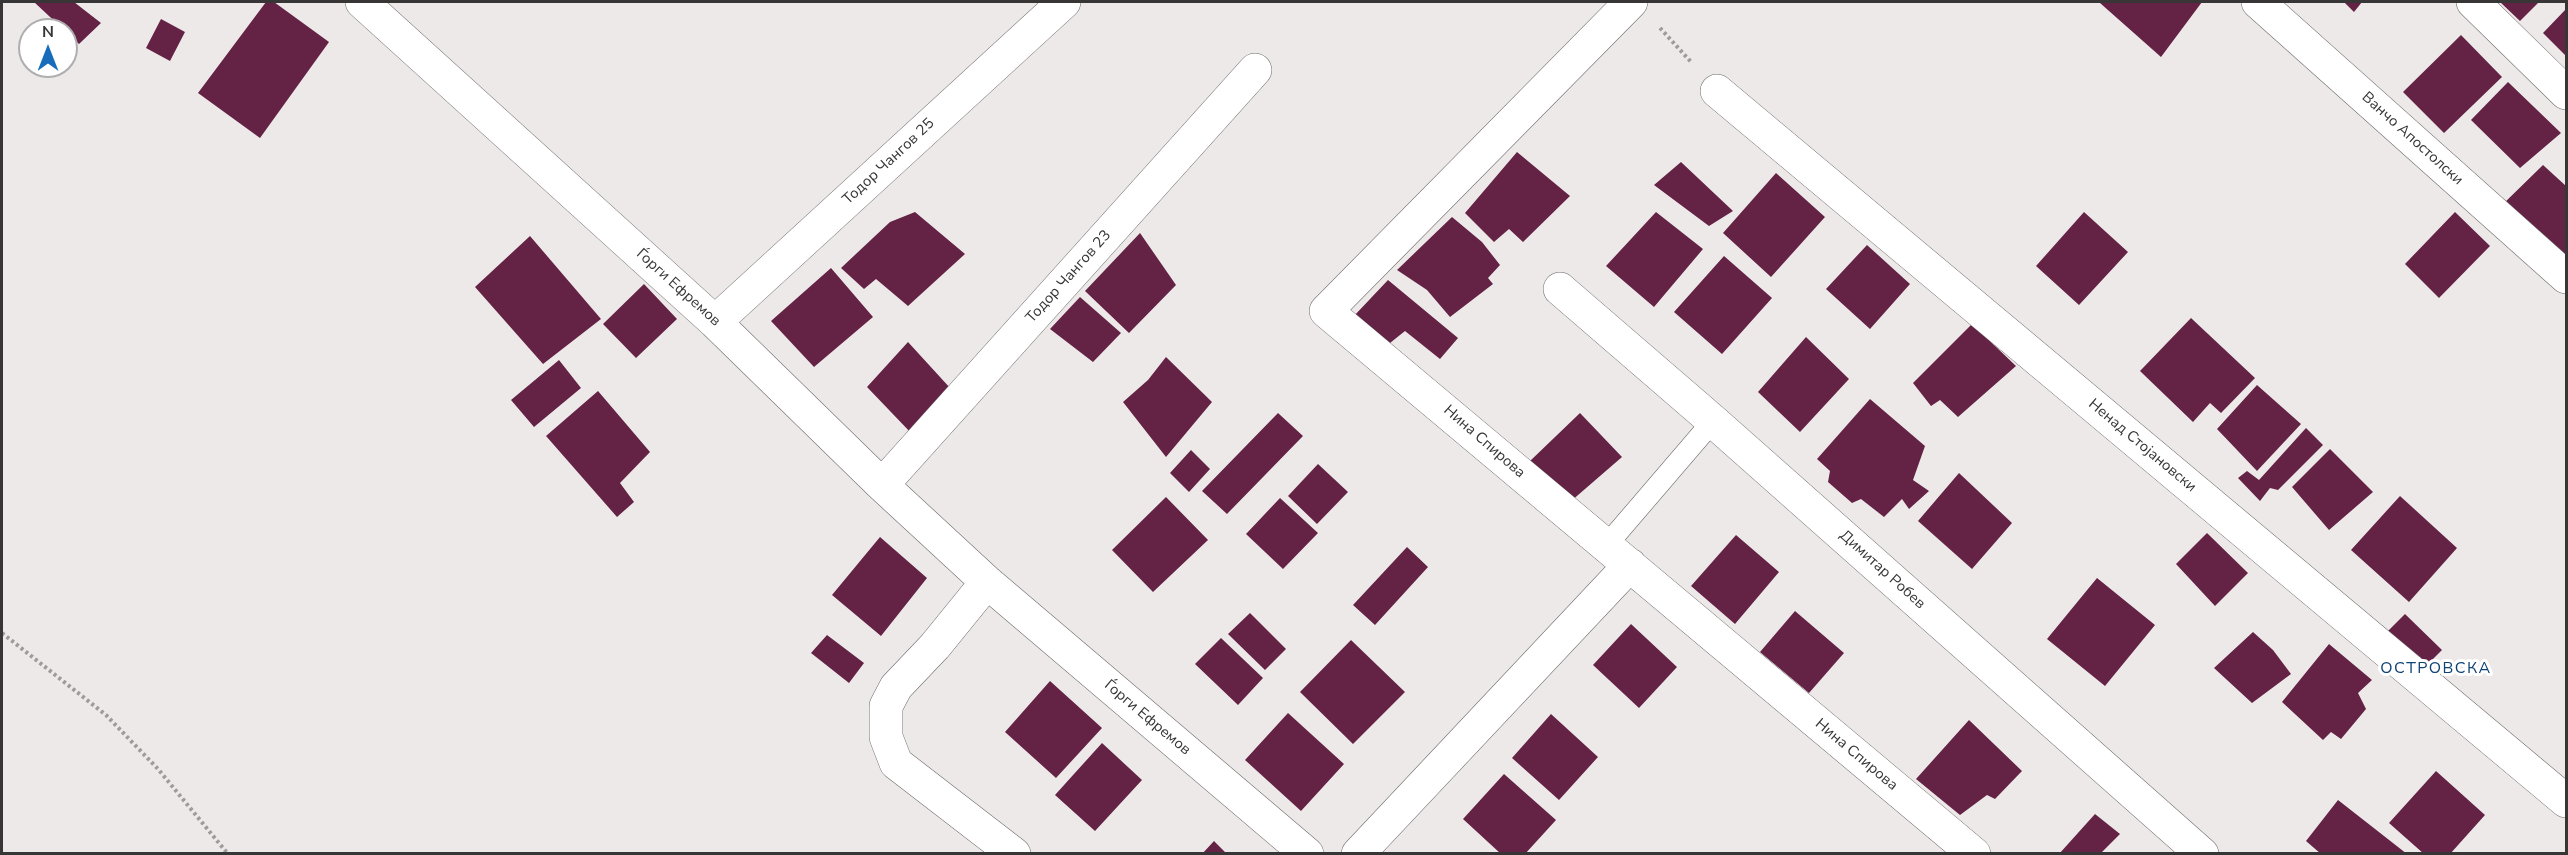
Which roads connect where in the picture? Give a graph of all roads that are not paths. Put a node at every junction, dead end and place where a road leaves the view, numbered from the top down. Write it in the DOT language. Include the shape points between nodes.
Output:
graph roads {
  1 [pos="362,2"];
  2 [pos="1064,2"];
  3 [pos="1631,2"];
  4 [pos="2258,2"];
  5 [pos="2473,2"];
  6 [pos="1255,70"];
  7 [pos="1717,91"];
  8 [pos="2566,93"];
  9 [pos="2566,277"];
  10 [pos="1560,289"];
  11 [pos="715,322"];
  12 [pos="1713,421"];
  13 [pos="882,485"];
  14 [pos="1617,556"];
  15 [pos="987,582"];
  16 [pos="2566,801"];
  17 [pos="1014,854"];
  18 [pos="1306,854"];
  19 [pos="1358,854"];
  20 [pos="1974,854"];
  21 [pos="2202,854"];
  1 -- 11 [label="street, Ѓорги Ефремов"];
  2 -- 11 [label="street, Тодор Чангов 25"];
  3 -- 14 [label="street, Нина Спирова" via="1326,311"];
  4 -- 9 [label="street, Ванчо Апостолски"];
  5 -- 8 [label="street"];
  6 -- 13 [label="street, Тодор Чангов 23"];
  7 -- 16 [label="street, Ненад Стојановски"];
  10 -- 12 [label="street, Димитар Робев"];
  11 -- 13 [label="street, Ѓорги Ефремов"];
  12 -- 14 [label="lane"];
  12 -- 21 [label="street, Димитар Робев"];
  13 -- 15 [label="street, Ѓорги Ефремов"];
  14 -- 19 [label="street"];
  14 -- 20 [label="street, Нина Спирова"];
  15 -- 17 [label="street" via="896,687 886,706 886,736 896,763"];
  15 -- 18 [label="street, Ѓорги Ефремов"];
}
